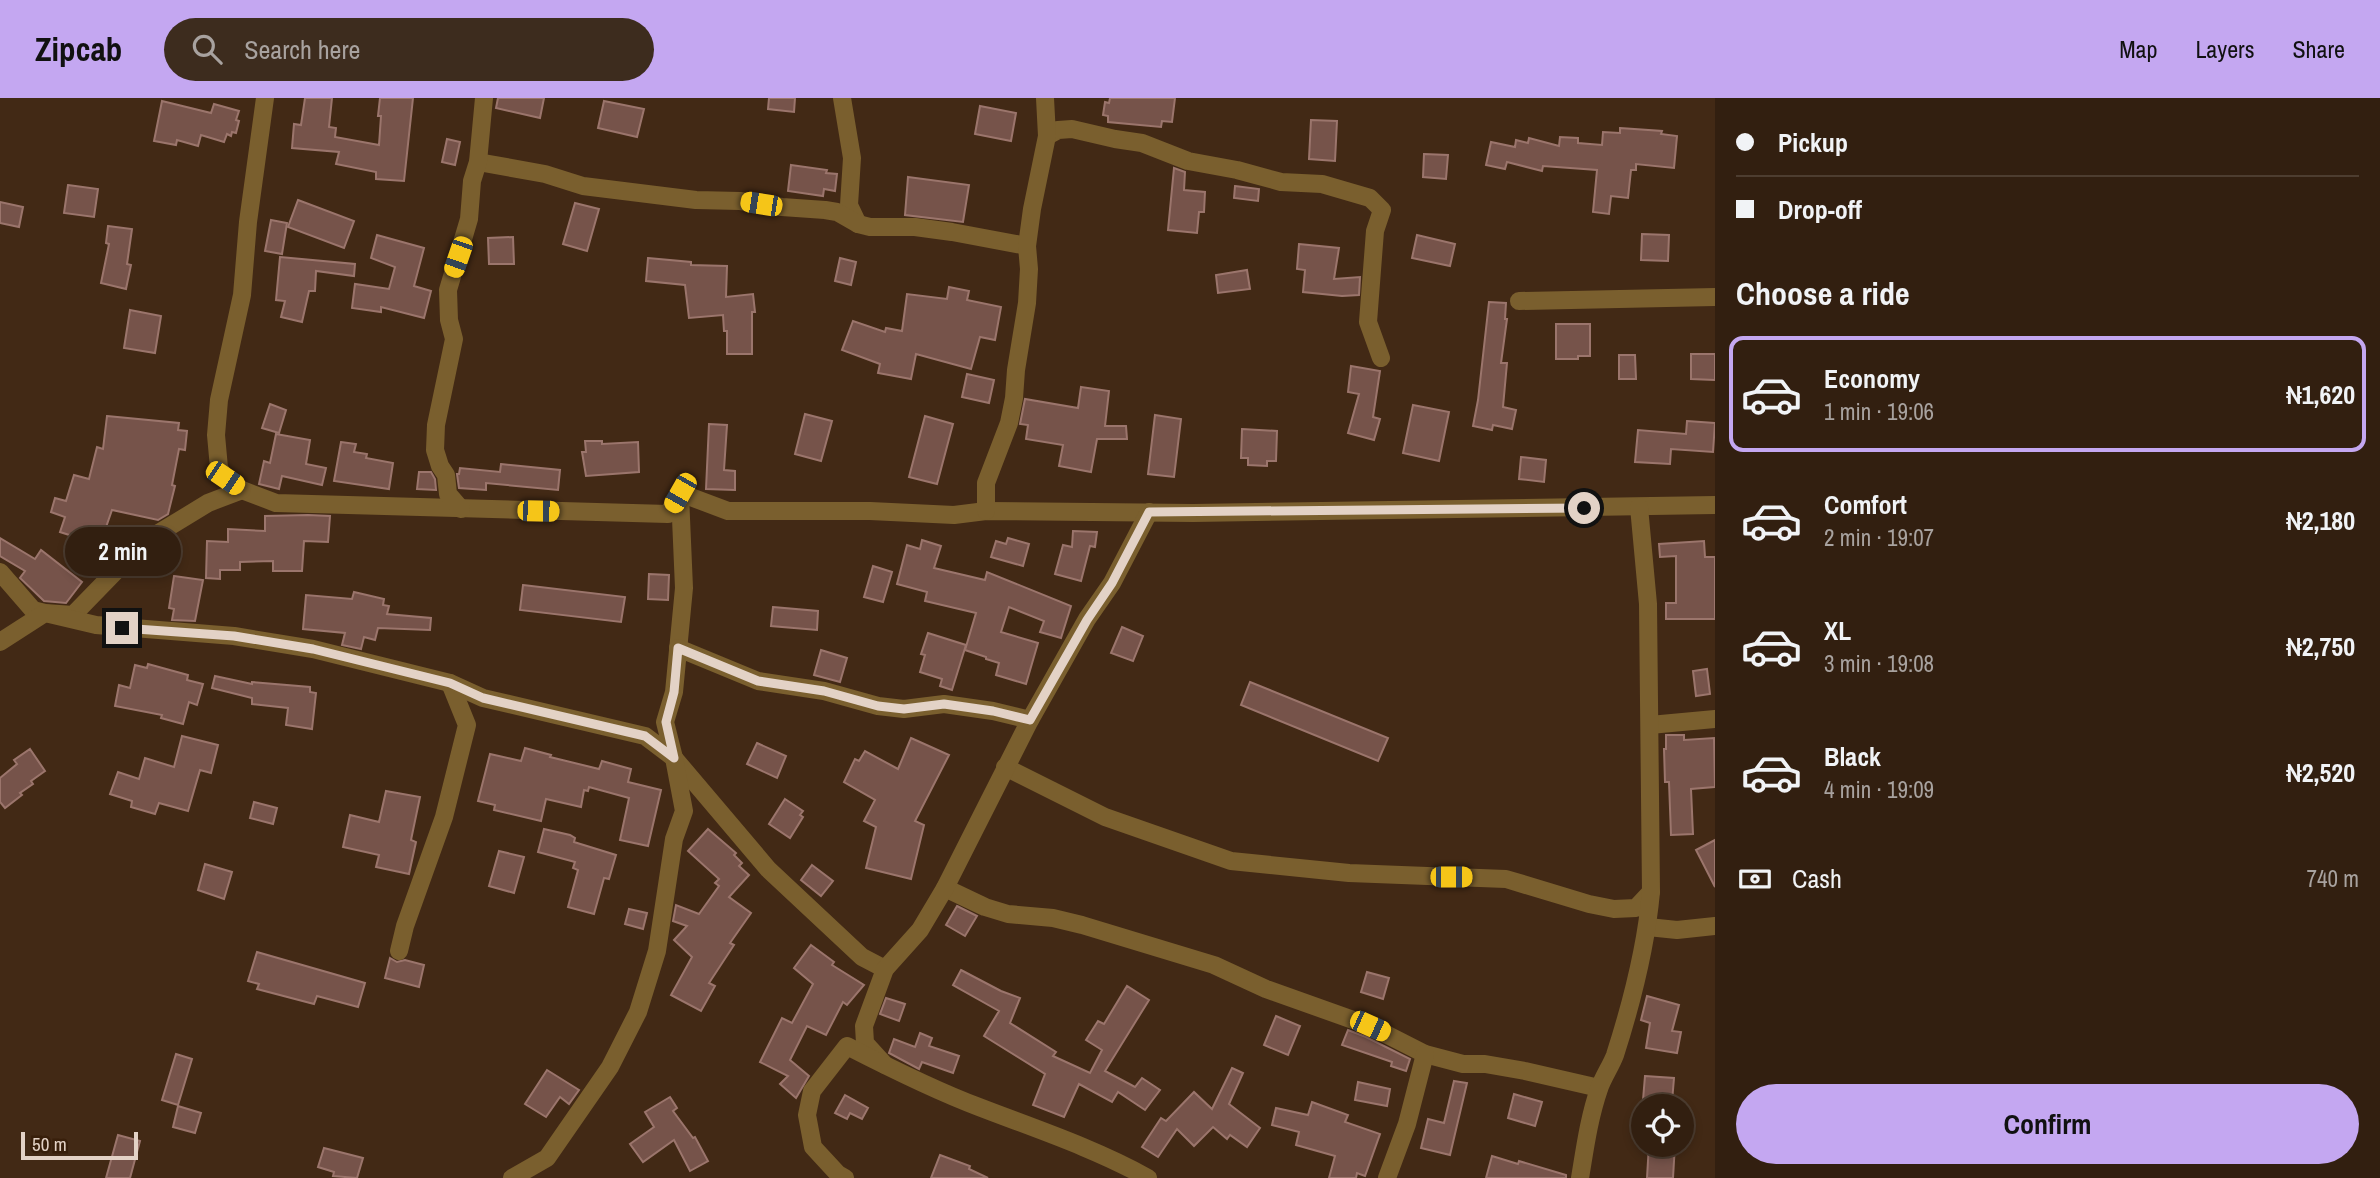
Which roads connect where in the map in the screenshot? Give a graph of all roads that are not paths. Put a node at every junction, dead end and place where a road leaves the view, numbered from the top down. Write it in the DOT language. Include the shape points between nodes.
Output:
graph roads {
  1 [pos="265,98"];
  2 [pos="484,98"];
  3 [pos="842,98"];
  4 [pos="1045,98"];
  5 [pos="1047,136"];
  6 [pos="478,162"];
  7 [pos="858,224"];
  8 [pos="1027,246"];
  9 [pos="1715,297"];
  10 [pos="1519,301"];
  11 [pos="1381,358"];
  12 [pos="242,490"];
  13 [pos="680,493"];
  14 [pos="1715,505"];
  15 [pos="1639,507"];
  16 [pos="461,509"];
  17 [pos="985,511"];
  18 [pos="1149,512"];
  19 [pos="0,572"];
  20 [pos="45,613"];
  21 [pos="0,642"];
  22 [pos="678,648"];
  23 [pos="450,683"];
  24 [pos="1715,719"];
  25 [pos="1030,720"];
  26 [pos="1650,725"];
  27 [pos="674,758"];
  28 [pos="1005,767"];
  29 [pos="945,888"];
  30 [pos="1651,892"];
  31 [pos="1715,926"];
  32 [pos="1648,927"];
  33 [pos="398,951"];
  34 [pos="885,969"];
  35 [pos="1425,1054"];
  36 [pos="885,1065"];
  37 [pos="1599,1088"];
  38 [pos="512,1178"];
  39 [pos="845,1178"];
  40 [pos="1148,1178"];
  41 [pos="1387,1178"];
  42 [pos="1580,1178"];
  1 -- 12 [label="street" via="243,295 219,400 216,435 219,468"];
  2 -- 6 [label="street"];
  3 -- 7 [label="street" via="852,158 849,205"];
  4 -- 5 [label="street"];
  5 -- 8 [label="street"];
  5 -- 11 [label="street" via="1072,129 1142,143 1188,161 1281,182 1321,184 1370,198 1382,210 1375,231 1368,322"];
  6 -- 7 [label="street" via="583,186 825,210"];
  6 -- 16 [label="street" via="469,219 448,290 454,339 436,425 435,450 448,494"];
  7 -- 8 [label="street" via="915,227"];
  8 -- 17 [label="street" via="1027,303 1014,398 986,483"];
  9 -- 10 [label="street"];
  12 -- 16 [label="street" via="276,503"];
  12 -- 20 [label="street" via="208,503 144,542 73,615"];
  13 -- 16 [label="street" via="668,514"];
  13 -- 17 [label="street" via="728,511"];
  13 -- 22 [label="street" via="684,588"];
  14 -- 15 [label="street"];
  15 -- 18 [label="street"];
  15 -- 26 [label="street" via="1648,604"];
  17 -- 18 [label="street"];
  18 -- 25 [label="street"];
  19 -- 20 [label="street" via="33,610"];
  20 -- 21 [label="street"];
  20 -- 23 [label="street" via="96,625 234,636 313,649"];
  22 -- 25 [label="street" via="758,681 824,691 878,706 904,709 944,704"];
  22 -- 27 [label="street" via="666,722"];
  23 -- 27 [label="street" via="483,698 645,736"];
  23 -- 33 [label="street" via="467,725 444,817"];
  24 -- 26 [label="street"];
  25 -- 28 [label="street"];
  26 -- 30 [label="street"];
  27 -- 34 [label="street" via="768,869 862,957"];
  27 -- 38 [label="street" via="684,811 674,839 657,951 638,1012 610,1067 547,1158"];
  28 -- 29 [label="street"];
  28 -- 30 [label="street" via="1105,817 1231,861 1349,873 1507,879 1614,909 1636,908"];
  29 -- 34 [label="street" via="920,930"];
  29 -- 35 [label="street" via="1008,914 1053,918 1205,962 1370,1026"];
  30 -- 32 [label="street"];
  31 -- 32 [label="street"];
  32 -- 37 [label="street" via="1614,1058"];
  34 -- 36 [label="street" via="864,1026 865,1043"];
  35 -- 37 [label="street"];
  35 -- 41 [label="street"];
  36 -- 39 [label="street" via="847,1046 812,1091 807,1115 813,1147"];
  36 -- 40 [label="street"];
  37 -- 42 [label="street"];
}
